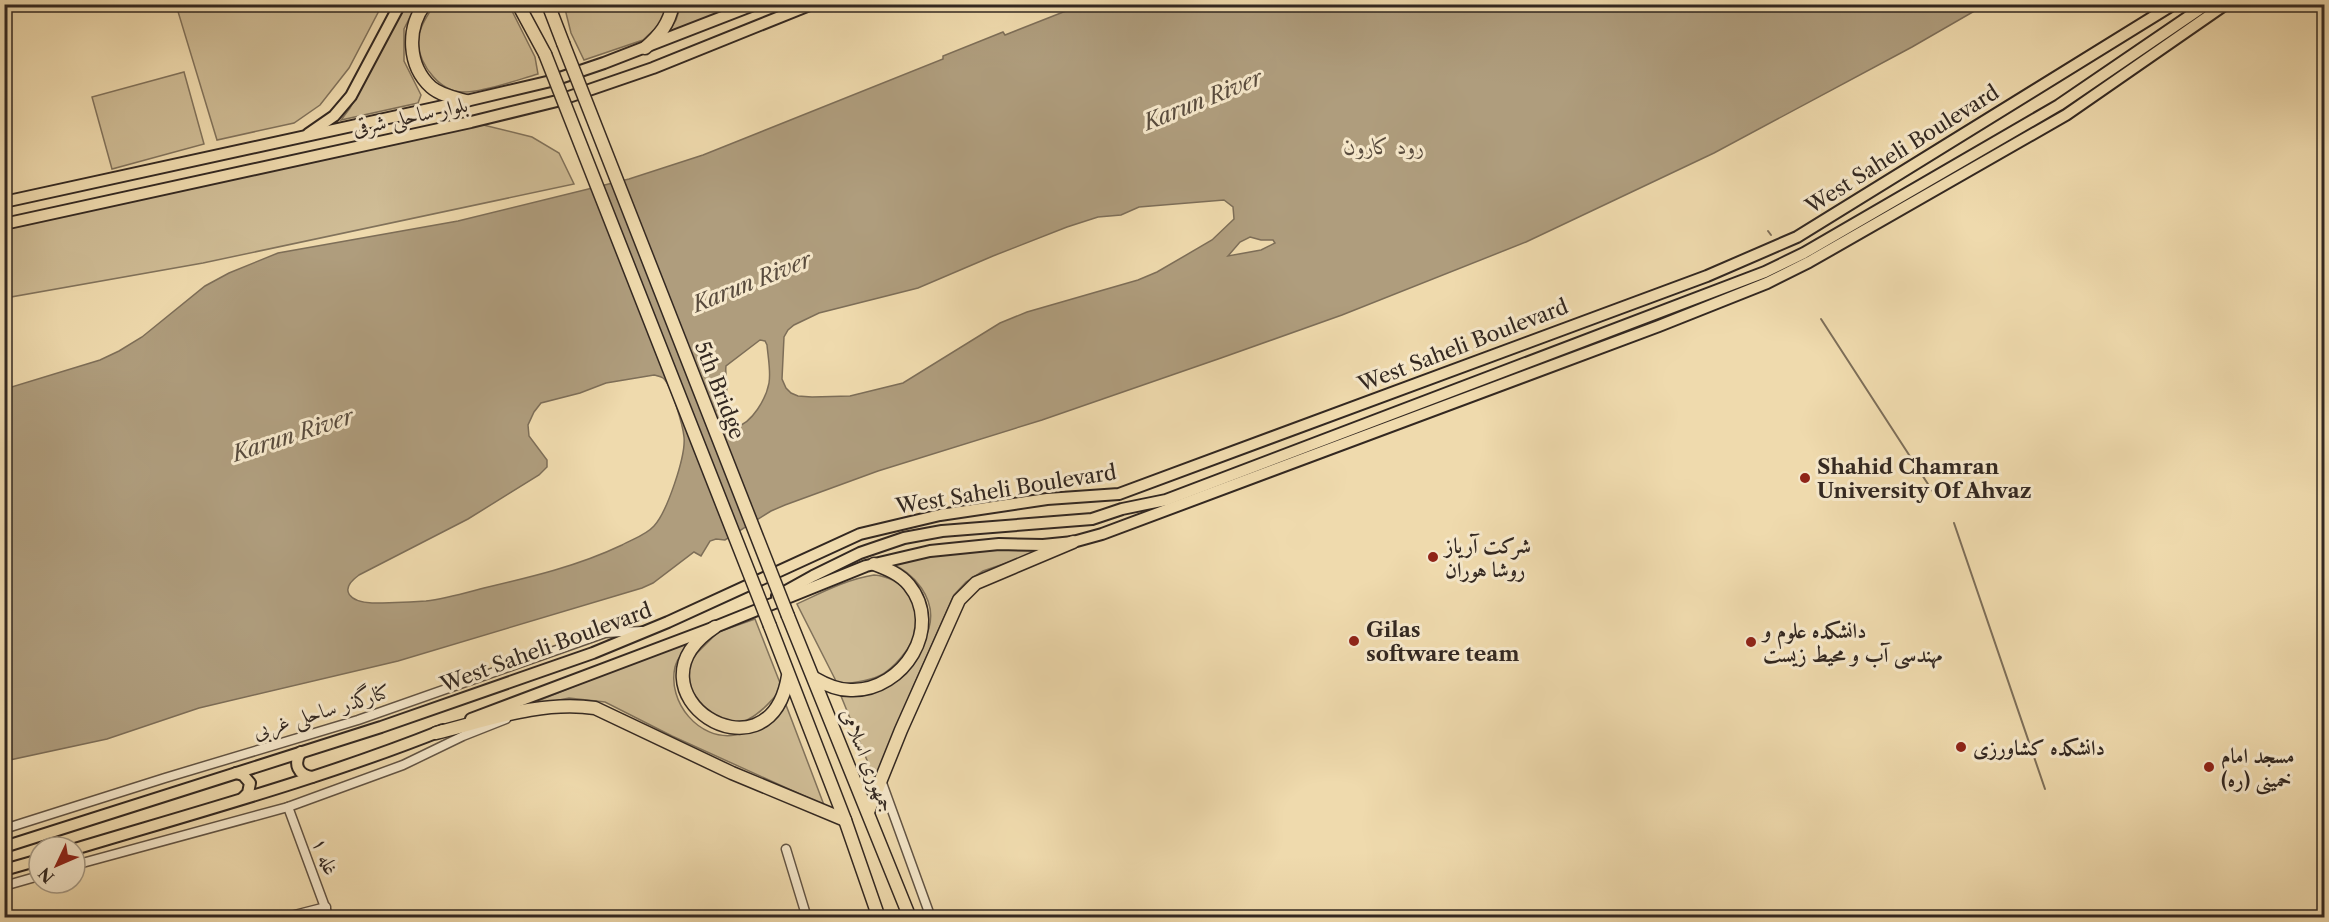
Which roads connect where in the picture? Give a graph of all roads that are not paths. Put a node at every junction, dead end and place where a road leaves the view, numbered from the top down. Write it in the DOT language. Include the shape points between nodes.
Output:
graph roads {
  1 [pos="400,4"];
  2 [pos="425,4"];
  3 [pos="518,4"];
  4 [pos="527,4"];
  5 [pos="548,4"];
  6 [pos="554,4"];
  7 [pos="673,4"];
  8 [pos="756,4"];
  9 [pos="812,4"];
  10 [pos="2174,4"];
  11 [pos="2207,4"];
  12 [pos="2226,4"];
  13 [pos="563,44"];
  14 [pos="645,48"];
  15 [pos="545,54"];
  16 [pos="466,102"];
  17 [pos="304,137"];
  18 [pos="4,202"];
  19 [pos="4,224"];
  20 [pos="1073,542"];
  21 [pos="874,564"];
  22 [pos="743,616"];
  23 [pos="788,616"];
  24 [pos="770,626"];
  25 [pos="715,627"];
  26 [pos="648,630"];
  27 [pos="788,675"];
  28 [pos="813,678"];
  29 [pos="526,711"];
  30 [pos="436,733"];
  31 [pos="301,752"];
  32 [pos="236,773"];
  33 [pos="312,777"];
  34 [pos="881,779"];
  35 [pos="243,798"];
  36 [pos="288,807"];
  37 [pos="868,813"];
  38 [pos="845,820"];
  39 [pos="4,829"];
  40 [pos="87,845"];
  41 [pos="4,847"];
  42 [pos="786,849"];
  43 [pos="87,862"];
  44 [pos="27,864"];
  45 [pos="4,872"];
  46 [pos="27,880"];
  47 [pos="16,883"];
  48 [pos="4,886"];
  49 [pos="326,907"];
  50 [pos="283,918"];
  51 [pos="329,918"];
  52 [pos="807,918"];
  53 [pos="879,918"];
  54 [pos="910,918"];
  55 [pos="931,918"];
  1 -- 17 [label="main road" via="351,96 334,116"];
  2 -- 16 [label="highway" via="413,30 411,49 415,63 432,88"];
  3 -- 15 [label="highway"];
  4 -- 15 [label="highway"];
  5 -- 13 [label="highway"];
  6 -- 13 [label="highway"];
  7 -- 14 [label="highway" via="666,25"];
  8 -- 14 [label="main road, بلوار ساحلی شرقی"];
  9 -- 19 [label="main road, بلوار ساحلی شرقی" via="643,72 557,101"];
  10 -- 26 [label="main road, West Saheli Boulevard" via="1797,237 1707,276 1119,494 1047,499 940,515 860,534"];
  11 -- 22 [label="main road, West Saheli Boulevard" via="2059,105 1765,272 1166,500 1092,519 904,537 813,576"];
  12 -- 20 [label="main road, West Saheli Boulevard" via="2066,115 1767,283"];
  13 -- 23 [label="highway, 5th Bridge, bridge"];
  14 -- 16 [label="main road, بلوار ساحلی شرقی" via="551,81"];
  15 -- 24 [label="highway, 5th Bridge, bridge"];
  16 -- 17 [label="main road, بلوار ساحلی شرقی"];
  17 -- 18 [label="main road, بلوار ساحلی شرقی"];
  20 -- 21 [label="main road, West Saheli Boulevard" via="964,547"];
  20 -- 34 [label="highway" via="976,582 958,600"];
  21 -- 22 [label="main road, West Saheli Boulevard"];
  21 -- 28 [label="highway" via="893,571 910,585 920,605 923,626 914,654 893,678 873,688 852,691"];
  22 -- 25 [label="main road, West Saheli Boulevard"];
  23 -- 28 [label="highway, جمهوری اسلامی"];
  24 -- 27 [label="highway, جمهوری اسلامی"];
  25 -- 27 [label="highway" via="688,652 683,670 685,689 693,706 707,719 724,726 743,727 761,721 776,710"];
  25 -- 30 [label="main road, West Saheli Boulevard"];
  26 -- 31 [label="main road, West Saheli Boulevard" via="381,728"];
  26 -- 39 [label="street, کنارگذر ساحلی غربی" via="605,633 357,720"];
  27 -- 38 [label="highway, جمهوری اسلامی"];
  28 -- 37 [label="highway, جمهوری اسلامی"];
  29 -- 30 [label="highway"];
  29 -- 36 [label="street" via="403,765"];
  29 -- 38 [label="highway" via="572,705 595,708 732,773"];
  30 -- 33 [label="main road, West Saheli Boulevard"];
  31 -- 32 [label="main road, West Saheli Boulevard"];
  31 -- 33 [label="main road" via="298,768"];
  32 -- 35 [label="main road" via="250,783"];
  32 -- 41 [label="main road, West Saheli Boulevard"];
  33 -- 35 [label="main road, West Saheli Boulevard"];
  34 -- 37 [label="highway"];
  34 -- 55 [label="street"];
  35 -- 40 [label="main road, West Saheli Boulevard"];
  36 -- 43 [label="street"];
  36 -- 49 [label="street, غله ۱"];
  37 -- 54 [label="highway, جمهوری اسلامی"];
  38 -- 53 [label="highway, جمهوری اسلامی"];
  42 -- 52 [label="street"];
  44 -- 45 [label="main road"];
  45 -- 47 [label="street"];
  46 -- 47 [label="street"];
  47 -- 48 [label="street"];
  49 -- 50 [label="street"];
  49 -- 51 [label="street, غله ۱"];
}
